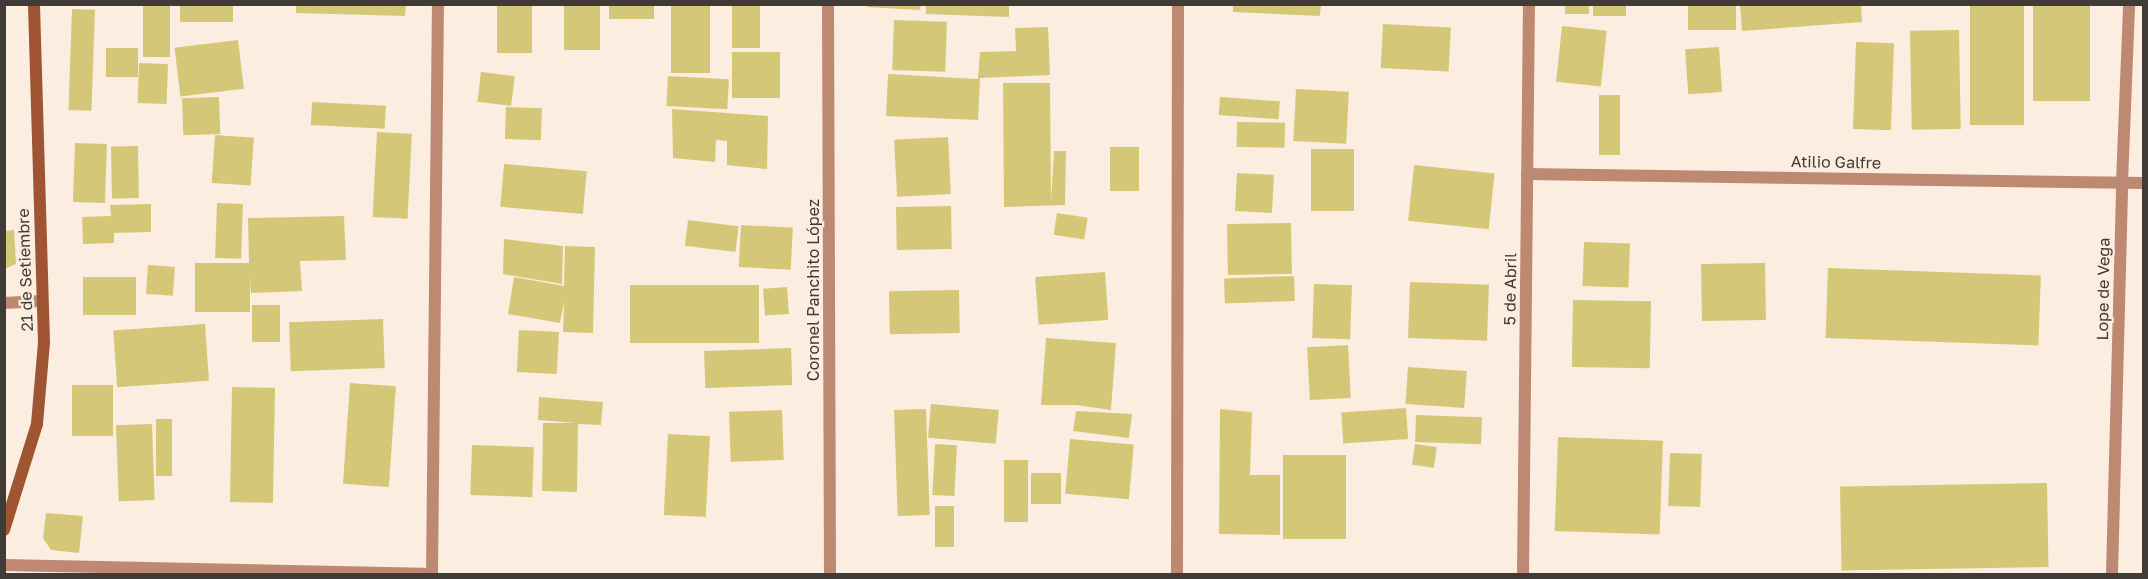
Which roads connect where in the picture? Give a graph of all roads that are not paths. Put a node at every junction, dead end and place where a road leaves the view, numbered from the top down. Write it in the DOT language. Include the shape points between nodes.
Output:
graph roads {
  1 [pos="34,4"];
  2 [pos="438,4"];
  3 [pos="828,4"];
  4 [pos="1178,4"];
  5 [pos="1529,4"];
  6 [pos="2129,4"];
  7 [pos="1527,174"];
  8 [pos="2122,182"];
  9 [pos="2144,183"];
  10 [pos="41,301"];
  11 [pos="4,303"];
  12 [pos="4,530"];
  13 [pos="4,566"];
  14 [pos="424,574"];
  15 [pos="432,574"];
  16 [pos="830,574"];
  17 [pos="1177,574"];
  18 [pos="1523,574"];
  19 [pos="2112,574"];
  1 -- 10 [label="main road, 21 de Setiembre"];
  2 -- 15 [label="street"];
  3 -- 16 [label="street, Coronel Panchito López"];
  4 -- 17 [label="street"];
  5 -- 7 [label="street, 5 de Abril"];
  6 -- 8 [label="street, Lope de Vega"];
  7 -- 8 [label="street, Atilio Galfre"];
  7 -- 18 [label="street, 5 de Abril"];
  8 -- 9 [label="street, Atilio Galfre"];
  8 -- 19 [label="street, Lope de Vega"];
  10 -- 11 [label="street"];
  10 -- 12 [label="main road, 21 de Setiembre" via="44,342 37,424"];
  13 -- 14 [label="street"];
}
